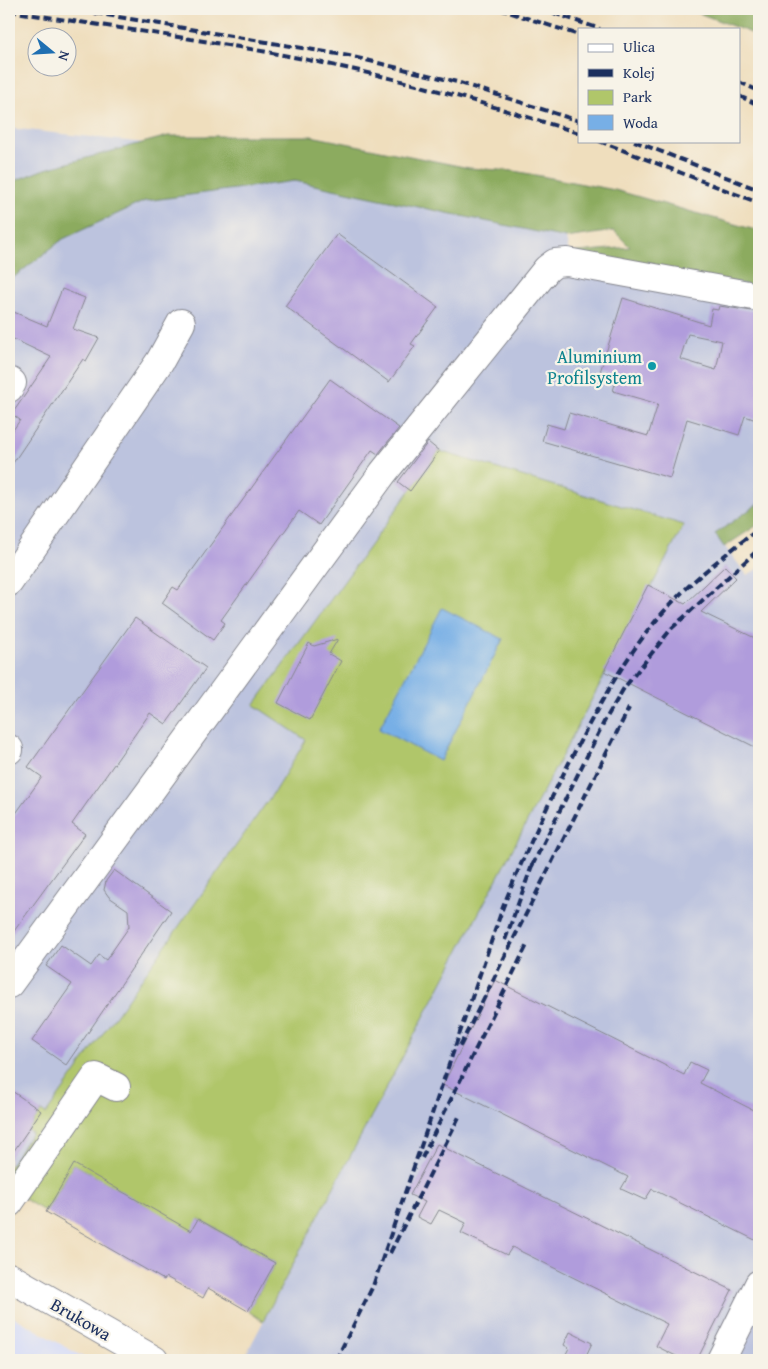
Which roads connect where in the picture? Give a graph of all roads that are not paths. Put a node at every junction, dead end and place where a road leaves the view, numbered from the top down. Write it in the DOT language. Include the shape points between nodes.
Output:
graph roads {
  1 [pos="759,297"];
  2 [pos="181,323"];
  3 [pos="9,381"];
  4 [pos="9,388"];
  5 [pos="9,582"];
  6 [pos="9,984"];
  7 [pos="116,1087"];
  8 [pos="9,1202"];
  9 [pos="9,1277"];
  10 [pos="759,1284"];
  11 [pos="154,1360"];
  12 [pos="721,1360"];
  1 -- 6 [label="street" via="567,262 555,263 547,269 383,473"];
  2 -- 5 [label="street" via="160,361"];
  3 -- 4 [label="street" via="12,383"];
  7 -- 8 [label="street" via="96,1077"];
  9 -- 11 [label="street, Brukowa"];
  10 -- 12 [label="street"];
}
